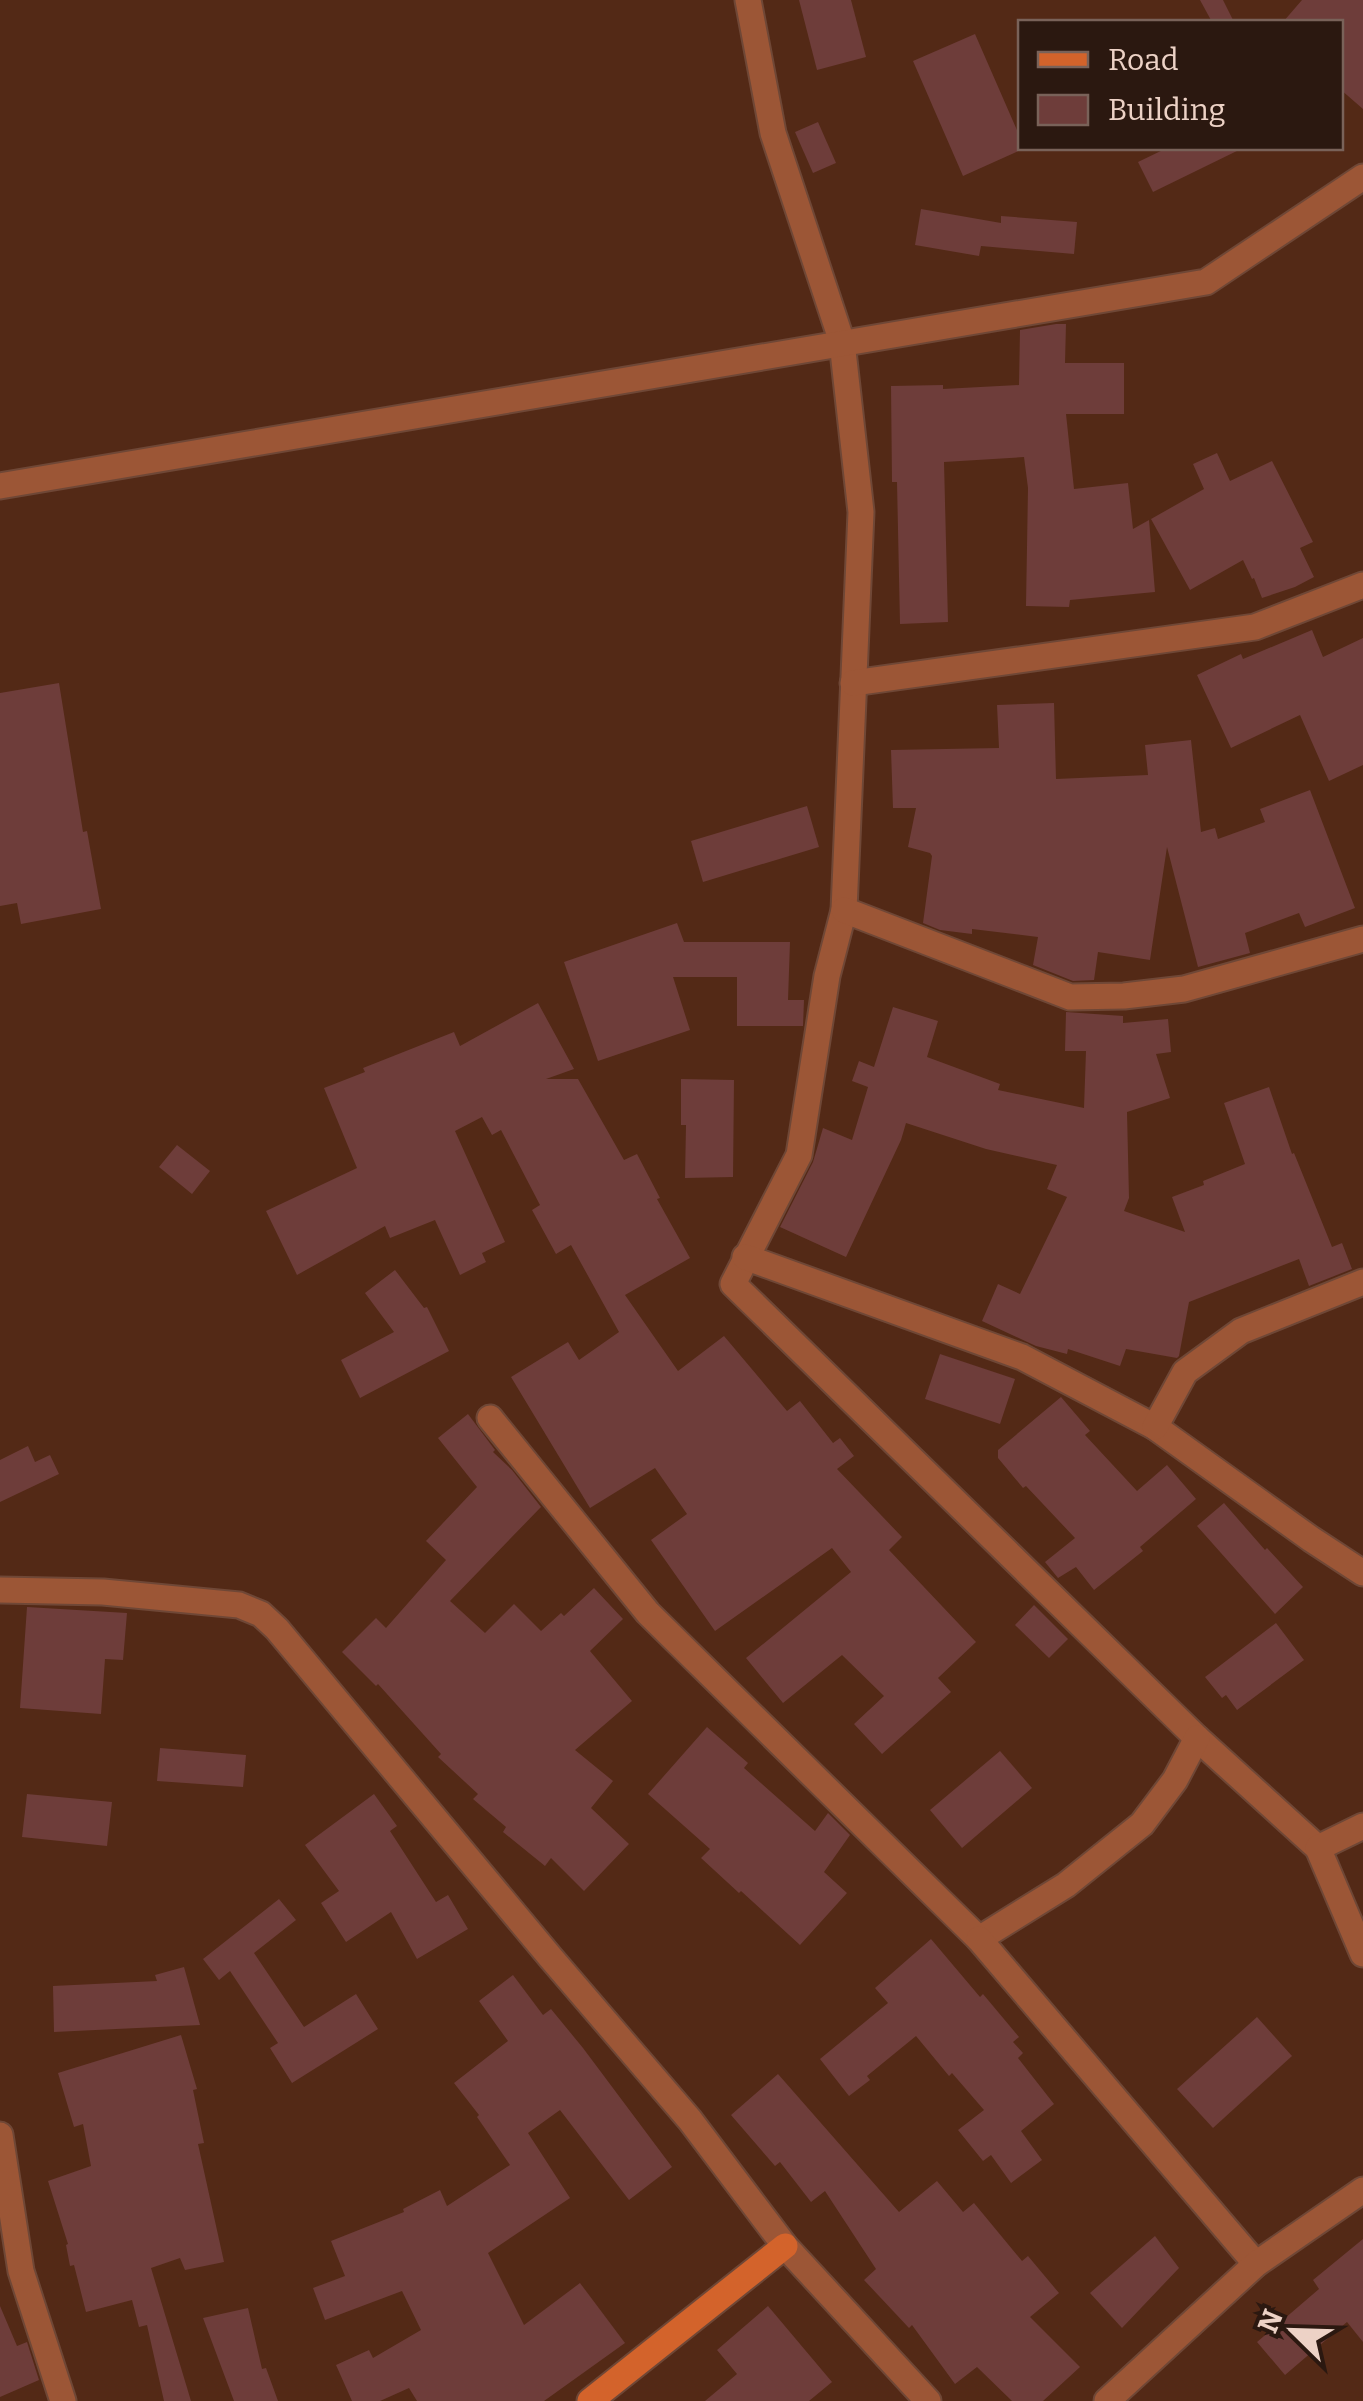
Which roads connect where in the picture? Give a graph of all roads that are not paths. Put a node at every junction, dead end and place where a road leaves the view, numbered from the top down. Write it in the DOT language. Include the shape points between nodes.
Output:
graph roads {
  1 [pos="748,0"];
  2 [pos="1363,177"];
  3 [pos="842,342"];
  4 [pos="0,486"];
  5 [pos="1363,585"];
  6 [pos="853,683"];
  7 [pos="844,910"];
  8 [pos="1363,938"];
  9 [pos="745,1257"];
  10 [pos="1363,1282"];
  11 [pos="490,1418"];
  12 [pos="1155,1428"];
  13 [pos="1363,1573"];
  14 [pos="0,1590"];
  15 [pos="1198,1738"];
  16 [pos="1363,1826"];
  17 [pos="1318,1848"];
  18 [pos="979,1939"];
  19 [pos="1363,1954"];
  20 [pos="0,2135"];
  21 [pos="1363,2190"];
  22 [pos="786,2246"];
  23 [pos="1256,2264"];
  24 [pos="63,2401"];
  25 [pos="590,2401"];
  26 [pos="928,2401"];
  27 [pos="1107,2401"];
  1 -- 3 [label="street" via="773,133"];
  2 -- 3 [label="street" via="1206,282"];
  3 -- 4 [label="street"];
  3 -- 6 [label="street" via="861,512"];
  5 -- 6 [label="street" via="1255,627"];
  6 -- 7 [label="street"];
  7 -- 8 [label="street" via="1070,997 1184,989"];
  7 -- 9 [label="street" via="799,1155"];
  9 -- 12 [label="street" via="1022,1356"];
  9 -- 15 [label="street" via="732,1284"];
  10 -- 12 [label="street" via="1241,1331 1185,1372"];
  11 -- 18 [label="street" via="648,1613"];
  12 -- 13 [label="street"];
  14 -- 22 [label="street" via="103,1592 261,1614 690,2120"];
  15 -- 17 [label="street"];
  15 -- 18 [label="street" via="1142,1824 1066,1885"];
  16 -- 17 [label="street"];
  17 -- 19 [label="street"];
  18 -- 23 [label="street"];
  20 -- 24 [label="street" via="21,2270"];
  21 -- 23 [label="street"];
  22 -- 25 [label="street"];
  22 -- 26 [label="street"];
  23 -- 27 [label="street"];
}
